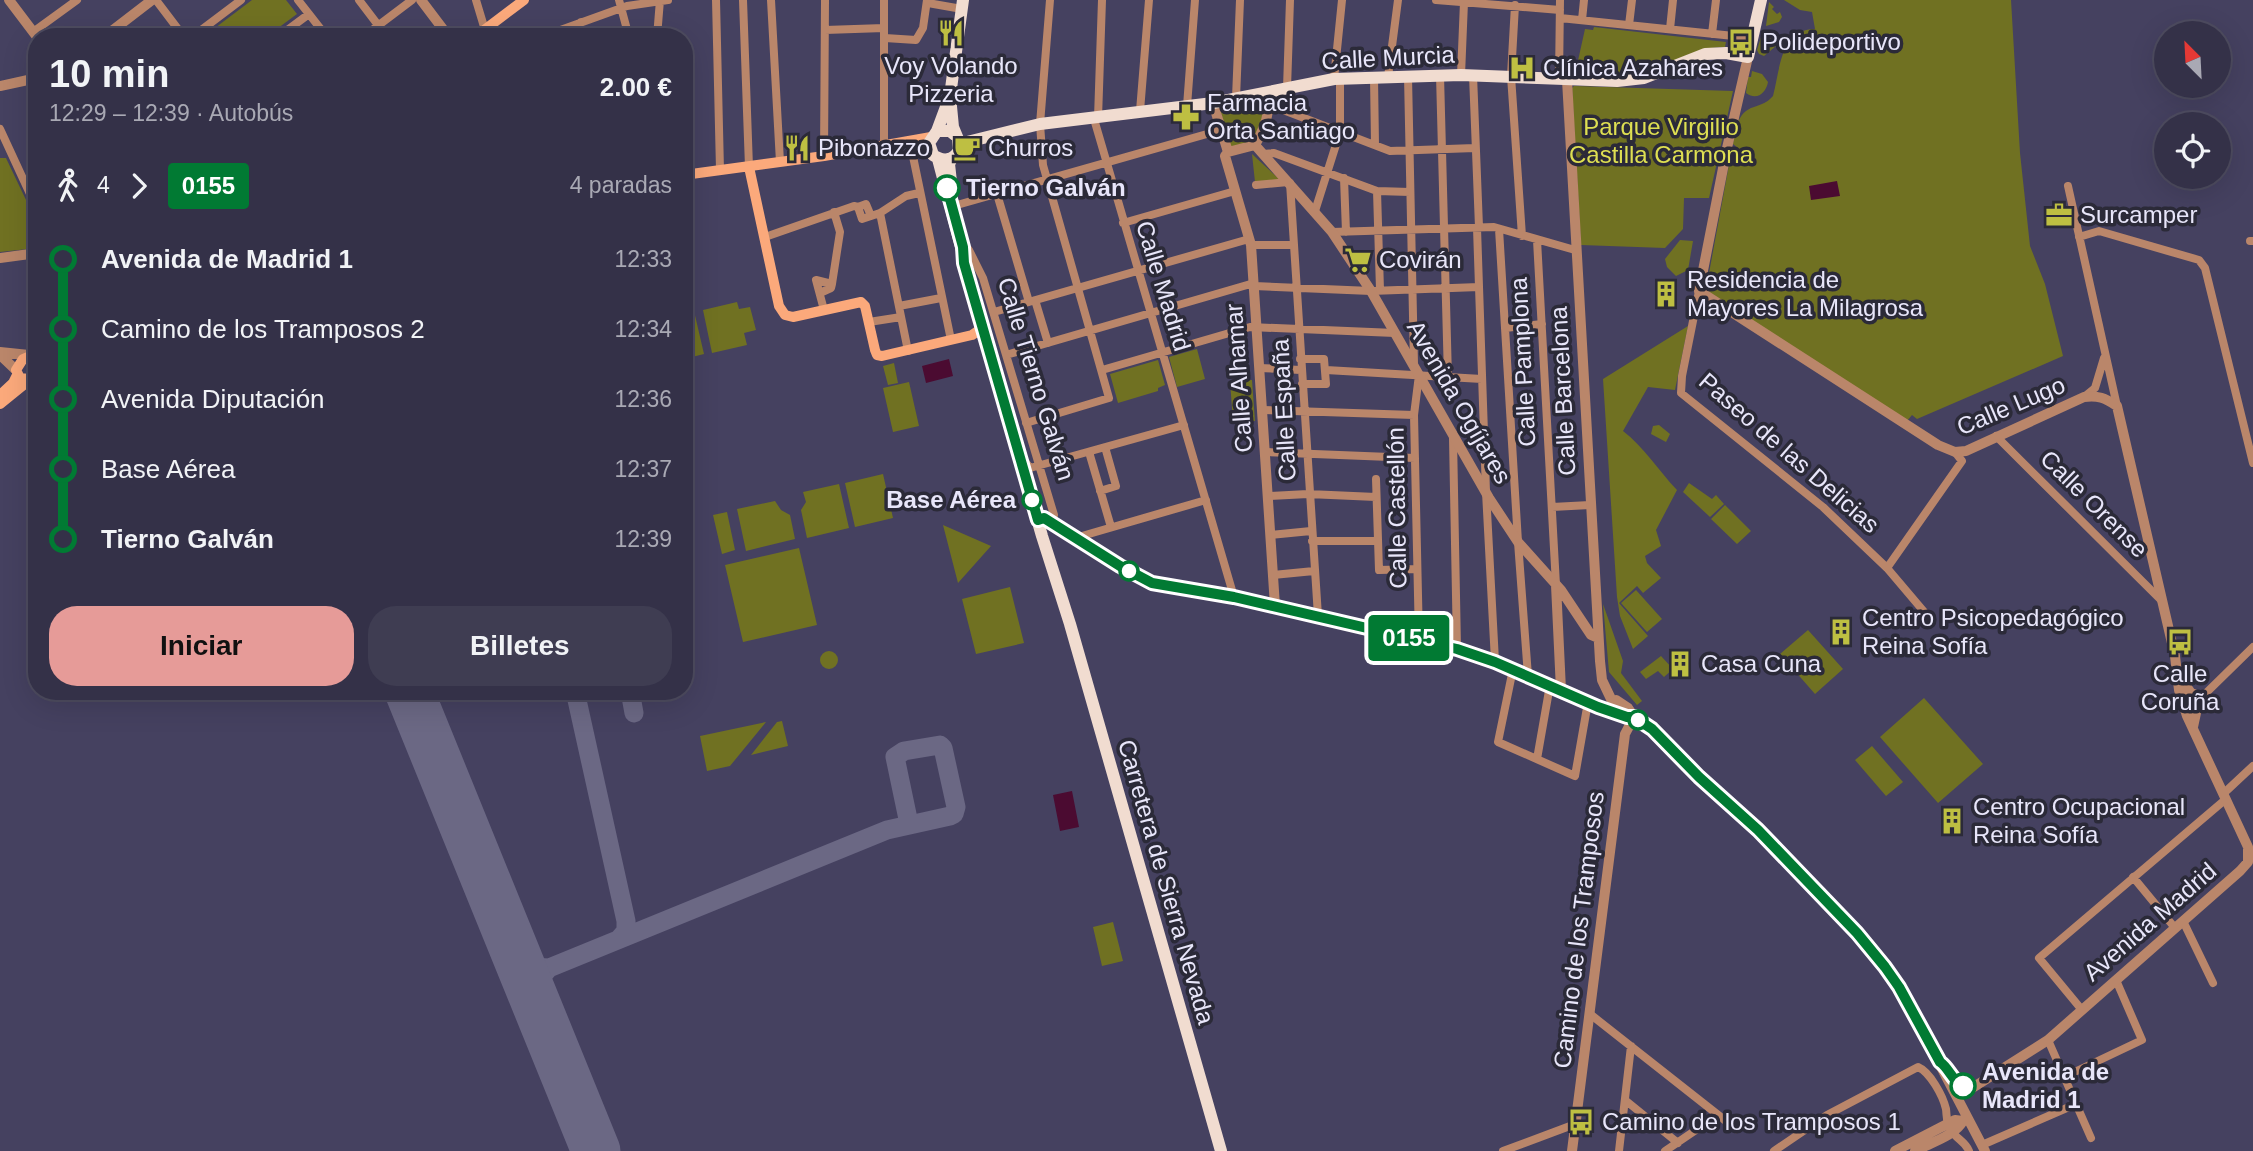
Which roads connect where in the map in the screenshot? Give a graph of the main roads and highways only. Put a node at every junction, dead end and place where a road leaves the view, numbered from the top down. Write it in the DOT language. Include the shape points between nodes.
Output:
graph roads {
  1 [pos="524,0"];
  2 [pos="1761,0"];
  3 [pos="963,5"];
  4 [pos="487,28"];
  5 [pos="950,96"];
  6 [pos="934,134"];
  7 [pos="957,139"];
  8 [pos="945,158"];
  9 [pos="749,167"];
  10 [pos="693,174"];
  11 [pos="979,293"];
  12 [pos="981,323"];
  13 [pos="972,335"];
  14 [pos="989,348"];
  15 [pos="28,356"];
  16 [pos="25,375"];
  17 [pos="3,399"];
  18 [pos="1044,520"];
  19 [pos="1221,1151"];
  1 -- 4 [label="main road"];
  2 -- 7 [label="main road, Calle Murcia" via="1748,57 1705,54 1631,80 1467,75 1337,78 1287,88 1268,99 1140,111"];
  3 -- 5 [label="main road"];
  5 -- 6 [label="main road"];
  5 -- 7 [label="main road"];
  6 -- 7 [label="main road" via="950,131"];
  6 -- 8 [label="main road" via="930,150"];
  6 -- 9 [label="main road" via="884,147"];
  7 -- 8 [label="main road" via="959,150"];
  8 -- 11 [label="main road, Calle Tierno Galván"];
  8 -- 12 [label="main road, Calle Tierno Galván" via="948,193"];
  9 -- 10 [label="main road"];
  9 -- 13 [label="main road" via="779,306 786,315 861,302 866,306 877,355 883,356"];
  11 -- 12 [label="main road, Calle Tierno Galván"];
  11 -- 18 [label="main road, Calle Tierno Galván" via="1035,467"];
  12 -- 13 [label="main road"];
  12 -- 14 [label="main road, Calle Tierno Galván"];
  13 -- 14 [label="main road"];
  14 -- 18 [label="main road, Calle Tierno Galván"];
  15 -- 16 [label="main road" via="23,359"];
  16 -- 17 [label="main road" via="12,383"];
  18 -- 19 [label="main road, Carretera de Sierra Nevada"];
}
